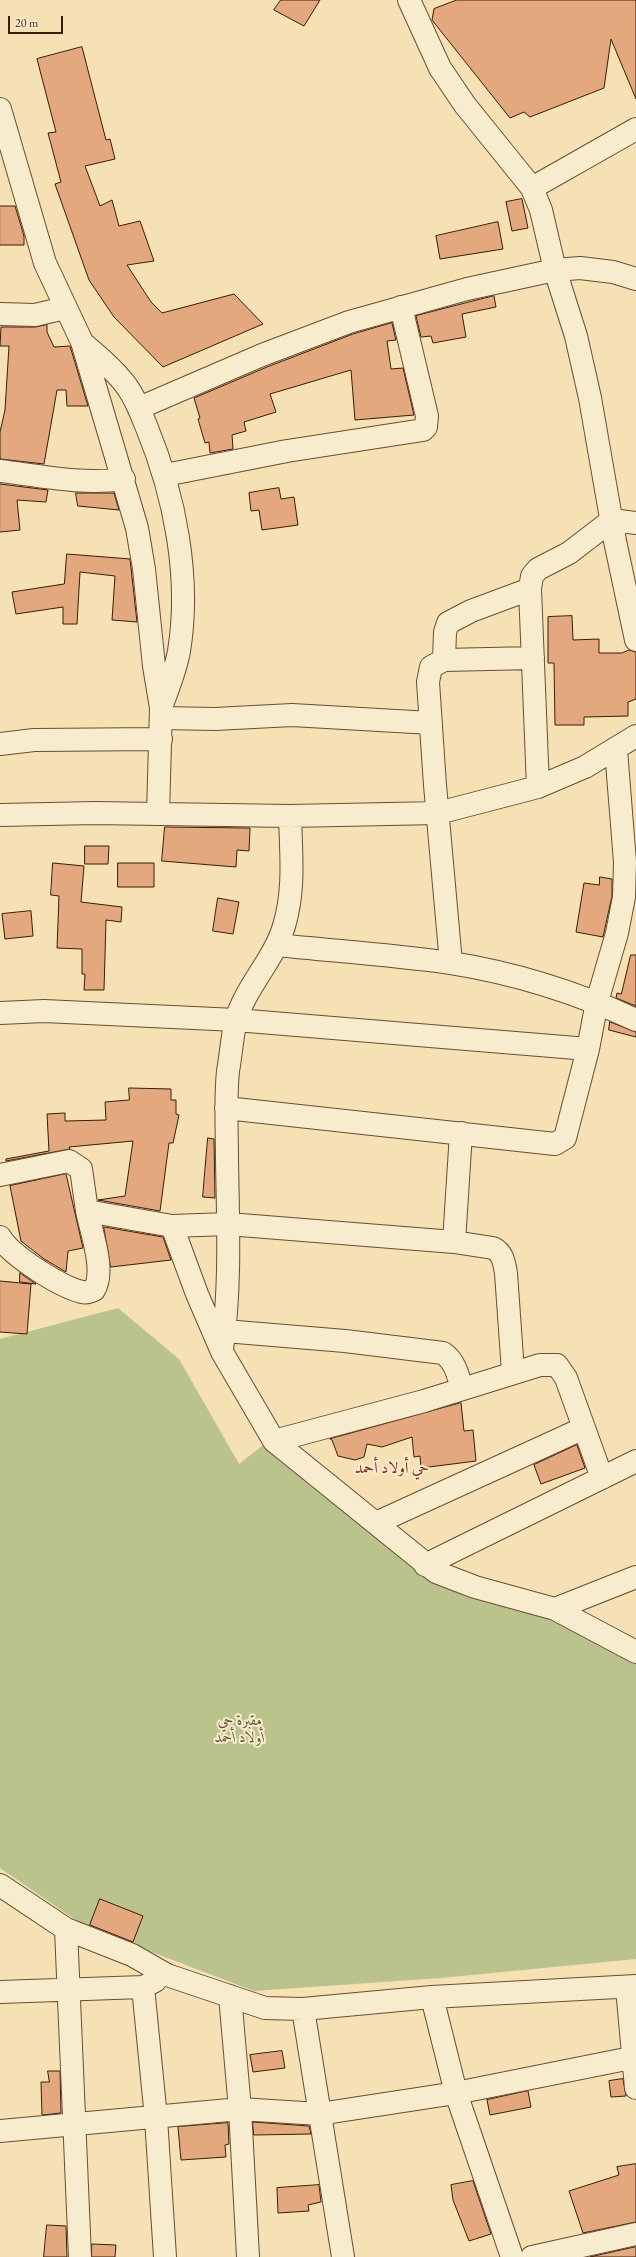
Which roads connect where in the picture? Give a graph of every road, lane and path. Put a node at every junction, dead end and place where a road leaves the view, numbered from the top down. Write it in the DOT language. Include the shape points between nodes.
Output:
graph roads {
  1 [pos="409,0"];
  2 [pos="0,109"];
  3 [pos="636,129"];
  4 [pos="532,188"];
  5 [pos="555,270"];
  6 [pos="636,280"];
  7 [pos="401,307"];
  8 [pos="65,308"];
  9 [pos="0,314"];
  10 [pos="82,342"];
  11 [pos="139,408"];
  12 [pos="0,471"];
  13 [pos="165,475"];
  14 [pos="124,479"];
  15 [pos="612,520"];
  16 [pos="636,523"];
  17 [pos="530,589"];
  18 [pos="636,640"];
  19 [pos="533,658"];
  20 [pos="444,660"];
  21 [pos="161,713"];
  22 [pos="431,723"];
  23 [pos="636,736"];
  24 [pos="161,739"];
  25 [pos="0,744"];
  26 [pos="616,750"];
  27 [pos="538,787"];
  28 [pos="438,813"];
  29 [pos="158,814"];
  30 [pos="0,815"];
  31 [pos="290,816"];
  32 [pos="277,945"];
  33 [pos="451,963"];
  34 [pos="597,1002"];
  35 [pos="0,1014"];
  36 [pos="236,1020"];
  37 [pos="636,1020"];
  38 [pos="588,1049"];
  39 [pos="226,1108"];
  40 [pos="461,1133"];
  41 [pos="0,1175"];
  42 [pos="87,1211"];
  43 [pos="228,1224"];
  44 [pos="172,1226"];
  45 [pos="0,1238"];
  46 [pos="454,1242"];
  47 [pos="225,1331"];
  48 [pos="222,1352"];
  49 [pos="513,1372"];
  50 [pos="462,1388"];
  51 [pos="584,1428"];
  52 [pos="274,1442"];
  53 [pos="636,1461"];
  54 [pos="602,1478"];
  55 [pos="376,1523"];
  56 [pos="425,1565"];
  57 [pos="636,1577"];
  58 [pos="555,1609"];
  59 [pos="636,1652"];
  60 [pos="0,1885"];
  61 [pos="66,1929"];
  62 [pos="167,1975"];
  63 [pos="143,1987"];
  64 [pos="631,1987"];
  65 [pos="68,1990"];
  66 [pos="0,1992"];
  67 [pos="230,1996"];
  68 [pos="432,1997"];
  69 [pos="303,2009"];
  70 [pos="634,2057"];
  71 [pos="636,2088"];
  72 [pos="456,2093"];
  73 [pos="240,2109"];
  74 [pos="319,2114"];
  75 [pos="156,2118"];
  76 [pos="76,2125"];
  77 [pos="0,2131"];
  78 [pos="636,2234"];
  79 [pos="80,2257"];
  80 [pos="165,2257"];
  81 [pos="248,2257"];
  82 [pos="343,2257"];
  83 [pos="512,2257"];
  84 [pos="532,2257"];
  1 -- 4 [label="street" via="440,68 465,105"];
  2 -- 8 [label="street" via="45,264"];
  3 -- 4 [label="street"];
  4 -- 5 [label="street" via="541,210"];
  5 -- 6 [label="street" via="600,270"];
  5 -- 7 [label="street" via="467,289"];
  5 -- 15 [label="street" via="576,336"];
  7 -- 11 [label="street" via="341,324"];
  7 -- 13 [label="street" via="427,416 426,427 423,430 287,451"];
  8 -- 9 [label="street" via="35,315"];
  8 -- 10 [label="street"];
  10 -- 11 [label="street" via="121,378"];
  10 -- 14 [label="street"];
  11 -- 13 [label="street"];
  12 -- 14 [label="street" via="83,482"];
  13 -- 21 [label="street" via="180,554 183,602 180,650"];
  14 -- 21 [label="street" via="143,562"];
  15 -- 16 [label="street"];
  15 -- 17 [label="street" via="569,553 538,569 532,576"];
  15 -- 18 [label="street"];
  17 -- 19 [label="street"];
  17 -- 20 [label="street" via="470,611 448,623 445,632"];
  19 -- 20 [label="street"];
  19 -- 27 [label="street"];
  20 -- 22 [label="street" via="431,667"];
  21 -- 22 [label="street" via="215,719 292,715"];
  21 -- 24 [label="street"];
  22 -- 28 [label="street"];
  23 -- 26 [label="street"];
  24 -- 25 [label="street" via="34,740"];
  24 -- 29 [label="street"];
  26 -- 27 [label="street" via="585,767"];
  26 -- 34 [label="street" via="625,862 624,897 617,933"];
  27 -- 28 [label="street"];
  28 -- 31 [label="street"];
  28 -- 33 [label="street"];
  29 -- 30 [label="street"];
  29 -- 31 [label="street"];
  31 -- 32 [label="street" via="293,880 289,909"];
  32 -- 33 [label="street"];
  32 -- 36 [label="street"];
  33 -- 34 [label="street" via="492,971"];
  34 -- 37 [label="street"];
  34 -- 38 [label="street"];
  35 -- 36 [label="street" via="44,1012"];
  36 -- 38 [label="street"];
  36 -- 39 [label="street" via="228,1072"];
  38 -- 40 [label="street" via="568,1133 560,1142 555,1144"];
  39 -- 40 [label="street"];
  39 -- 43 [label="street"];
  40 -- 46 [label="street"];
  41 -- 42 [label="street" via="69,1161 81,1169"];
  42 -- 44 [label="street"];
  42 -- 45 [label="street" via="100,1273 94,1290 83,1292 70,1288 26,1263 4,1245"];
  43 -- 44 [label="street"];
  43 -- 46 [label="street"];
  43 -- 47 [label="street"];
  44 -- 48 [label="street"];
  46 -- 49 [label="street" via="485,1245 499,1250 506,1272"];
  47 -- 48 [label="street"];
  47 -- 50 [label="street" via="345,1341 442,1353 454,1364"];
  48 -- 52 [label="street"];
  49 -- 50 [label="street"];
  49 -- 51 [label="street" via="551,1364 561,1369"];
  50 -- 52 [label="street" via="424,1401"];
  51 -- 54 [label="street"];
  51 -- 55 [label="street"];
  52 -- 55 [label="street"];
  53 -- 54 [label="street"];
  54 -- 56 [label="street"];
  55 -- 56 [label="street"];
  56 -- 58 [label="street" via="452,1579"];
  57 -- 58 [label="street"];
  58 -- 59 [label="street"];
  60 -- 61 [label="street"];
  61 -- 62 [label="street" via="132,1955"];
  61 -- 65 [label="street"];
  62 -- 63 [label="street"];
  62 -- 67 [label="street"];
  63 -- 65 [label="street"];
  63 -- 75 [label="street"];
  64 -- 68 [label="street"];
  64 -- 70 [label="street"];
  65 -- 66 [label="street"];
  65 -- 76 [label="street"];
  67 -- 69 [label="street" via="265,2008"];
  67 -- 73 [label="street"];
  68 -- 69 [label="street"];
  68 -- 72 [label="street"];
  69 -- 74 [label="street"];
  70 -- 71 [label="street"];
  70 -- 72 [label="street"];
  72 -- 74 [label="street"];
  72 -- 83 [label="street"];
  73 -- 74 [label="street"];
  73 -- 75 [label="street"];
  73 -- 81 [label="street"];
  74 -- 82 [label="street"];
  75 -- 76 [label="street"];
  75 -- 80 [label="street"];
  76 -- 77 [label="street"];
  76 -- 79 [label="street"];
  78 -- 84 [label="street"];
}
